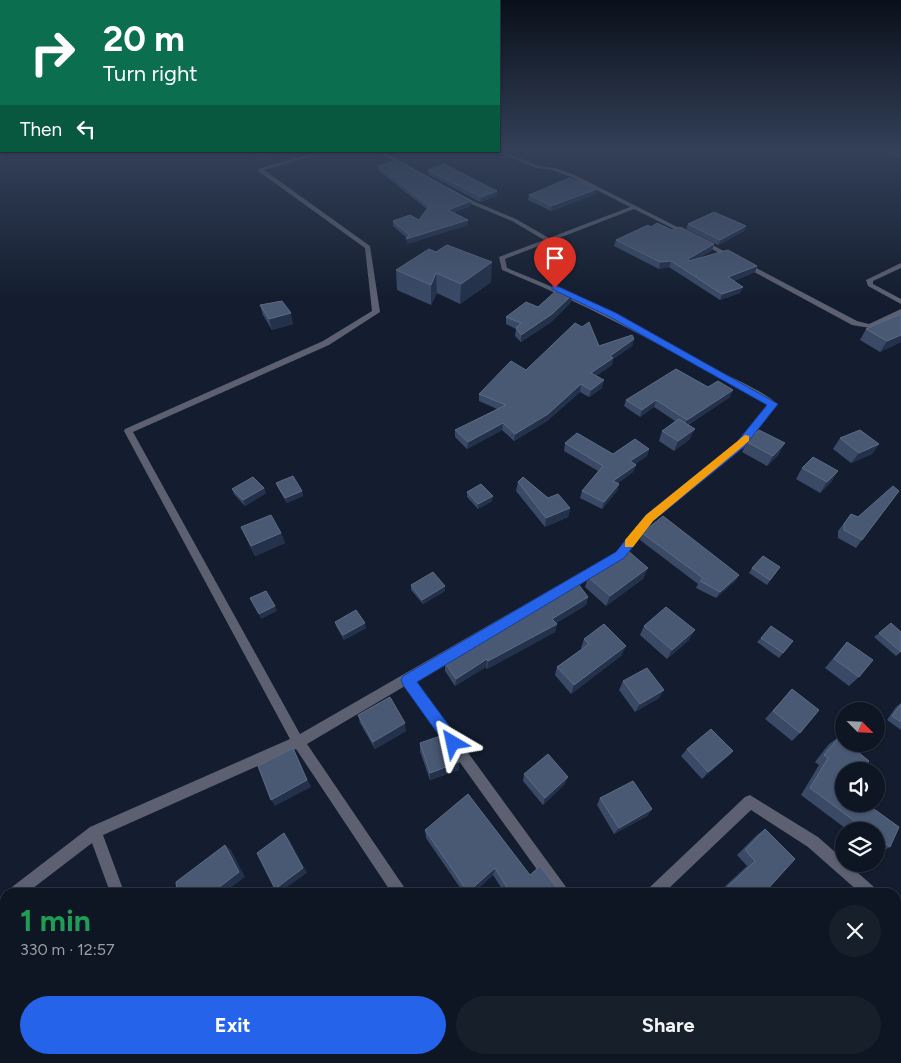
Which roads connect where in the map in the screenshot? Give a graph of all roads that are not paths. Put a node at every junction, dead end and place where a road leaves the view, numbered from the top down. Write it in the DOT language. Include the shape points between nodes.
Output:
graph roads {
  1 [pos="302,200"];
  2 [pos="467,200"];
  3 [pos="622,200"];
  4 [pos="635,206"];
  5 [pos="547,239"];
  6 [pos="901,265"];
  7 [pos="901,302"];
  8 [pos="901,311"];
  9 [pos="408,680"];
  10 [pos="298,742"];
  11 [pos="95,832"];
  12 [pos="22,888"];
  13 [pos="116,888"];
  14 [pos="397,888"];
  15 [pos="558,888"];
  16 [pos="659,888"];
  17 [pos="864,888"];
  1 -- 10 [label="street" via="368,247 376,312 326,343 128,430"];
  2 -- 5 [label="street" via="514,220"];
  3 -- 4 [label="street"];
  4 -- 5 [label="street"];
  4 -- 8 [label="street" via="855,323 870,326"];
  5 -- 9 [label="street" via="501,258 504,269 613,315 773,404 740,444 650,518 620,555"];
  6 -- 7 [label="street" via="869,280 870,285"];
  9 -- 10 [label="street"];
  9 -- 15 [label="street"];
  10 -- 11 [label="street"];
  10 -- 14 [label="street"];
  11 -- 12 [label="street"];
  11 -- 13 [label="street"];
  16 -- 17 [label="street" via="750,802 812,842"];
}
